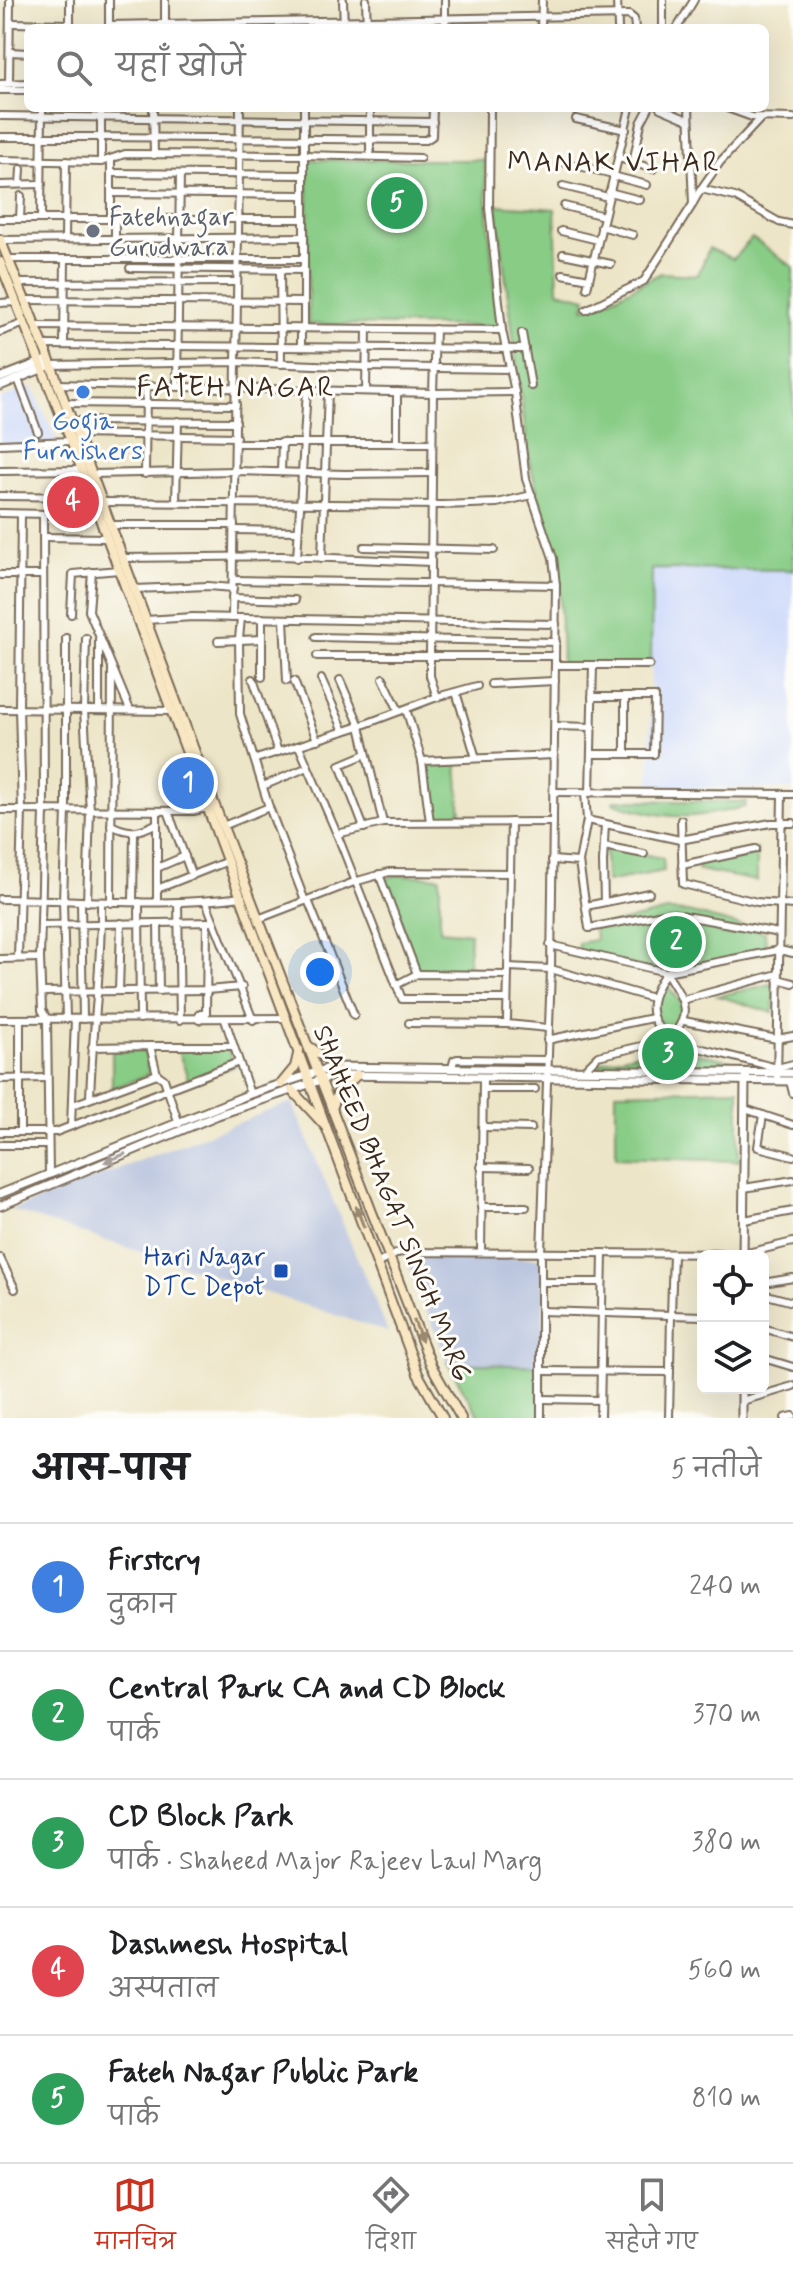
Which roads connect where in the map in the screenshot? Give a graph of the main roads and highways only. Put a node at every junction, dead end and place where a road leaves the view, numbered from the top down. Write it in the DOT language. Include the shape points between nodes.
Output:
graph roads {
  1 [pos="0,240"];
  2 [pos="2,263"];
  3 [pos="9,283"];
  4 [pos="21,301"];
  5 [pos="46,364"];
  6 [pos="74,438"];
  7 [pos="212,807"];
  8 [pos="309,1047"];
  9 [pos="299,1050"];
  10 [pos="337,1067"];
  11 [pos="357,1075"];
  12 [pos="281,1084"];
  13 [pos="292,1090"];
  14 [pos="332,1109"];
  15 [pos="328,1130"];
  16 [pos="443,1418"];
  17 [pos="461,1418"];
  1 -- 2 [label="main road"];
  2 -- 3 [label="main road"];
  3 -- 4 [label="main road"];
  4 -- 5 [label="main road" via="25,323"];
  4 -- 5 [label="main road, SHAHEED BHAGAT SINGH MARG" via="43,345"];
  5 -- 6 [label="main road"];
  5 -- 6 [label="main road, SHAHEED BHAGAT SINGH MARG" via="72,421"];
  6 -- 7 [label="main road, SHAHEED BHAGAT SINGH MARG" via="103,502"];
  6 -- 7 [label="main road" via="107,538"];
  7 -- 8 [label="main road, SHAHEED BHAGAT SINGH MARG"];
  7 -- 9 [label="main road"];
  8 -- 10 [label="main road"];
  8 -- 14 [label="main road, SHAHEED BHAGAT SINGH MARG"];
  9 -- 12 [label="main road" via="295,1067"];
  9 -- 15 [label="main road"];
  11 -- 14 [label="main road" via="334,1098"];
  13 -- 15 [label="main road"];
  14 -- 17 [label="main road, SHAHEED BHAGAT SINGH MARG, one-way" via="431,1365"];
  16 -- 15 [label="main road, one-way" via="418,1374"];
}
